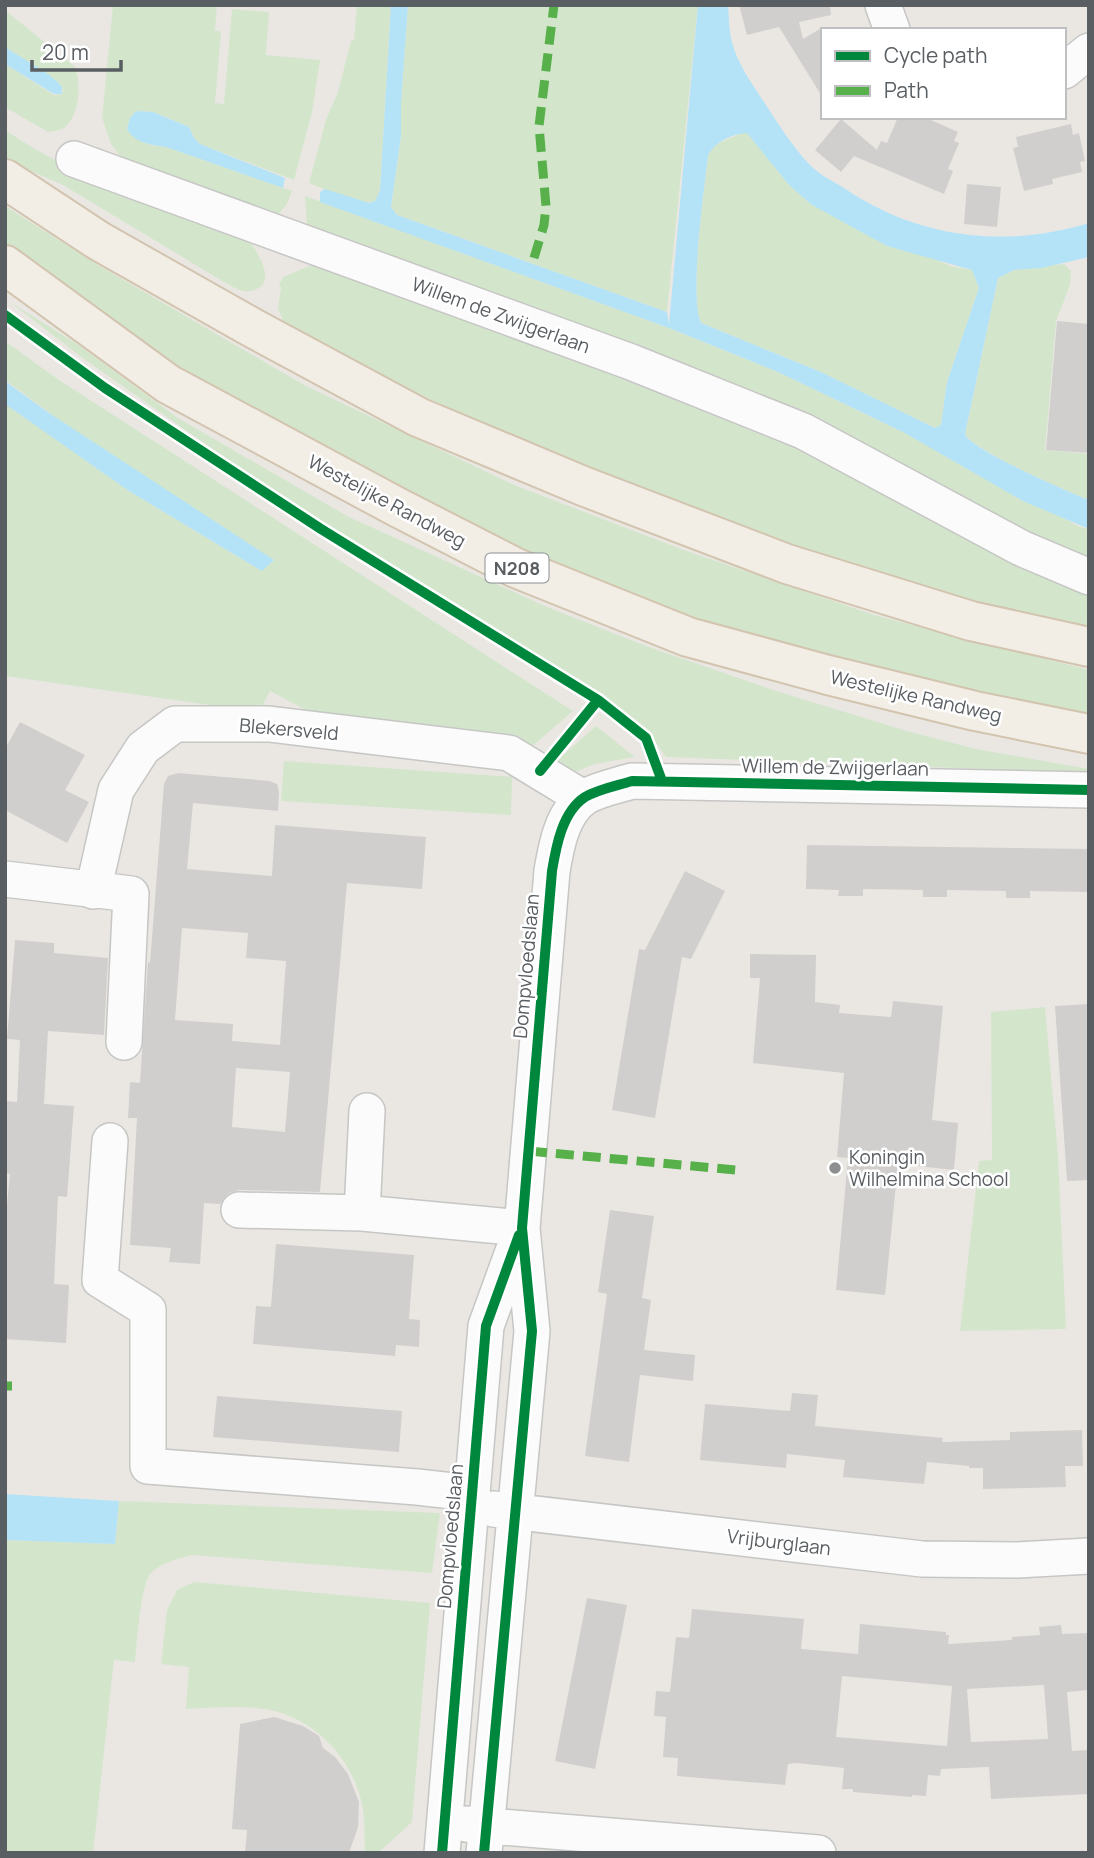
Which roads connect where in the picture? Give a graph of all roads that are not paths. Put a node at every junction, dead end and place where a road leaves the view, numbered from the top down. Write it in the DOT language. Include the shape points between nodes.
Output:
graph roads {
  1 [pos="883,5"];
  2 [pos="891,28"];
  3 [pos="1089,51"];
  4 [pos="1066,69"];
  5 [pos="75,159"];
  6 [pos="5,179"];
  7 [pos="5,265"];
  8 [pos="1089,577"];
  9 [pos="1089,647"];
  10 [pos="1089,734"];
  11 [pos="1089,790"];
  12 [pos="583,799"];
  13 [pos="5,879"];
  14 [pos="93,891"];
  15 [pos="124,1042"];
  16 [pos="367,1111"];
  17 [pos="110,1141"];
  18 [pos="239,1210"];
  19 [pos="362,1213"];
  20 [pos="522,1228"];
  21 [pos="470,1500"];
  22 [pos="516,1511"];
  23 [pos="1089,1556"];
  24 [pos="443,1838"];
  25 [pos="486,1839"];
  26 [pos="818,1853"];
  1 -- 2 [label="street"];
  3 -- 4 [label="street"];
  5 -- 8 [label="street, Willem de Zwijgerlaan" via="631,362 803,431 1021,548"];
  6 -- 9 [label="main road" via="99,241 418,417 787,564 971,621"];
  7 -- 10 [label="main road, Westelijke Randweg / N208" via="168,384 516,568 688,637 854,682"];
  11 -- 12 [label="street, Willem de Zwijgerlaan" via="632,781"];
  12 -- 14 [label="street, Blekersveld" via="509,753 269,724 175,724 143,748 116,790"];
  12 -- 20 [label="street, Dompvloedslaan" via="566,819 552,871"];
  13 -- 14 [label="street"];
  14 -- 15 [label="street" via="131,894"];
  16 -- 19 [label="street"];
  17 -- 21 [label="street, Dompvloedslaan" via="100,1280 148,1310 148,1466 417,1487"];
  18 -- 19 [label="street"];
  19 -- 20 [label="street"];
  20 -- 21 [label="street, Dompvloedslaan" via="486,1326"];
  20 -- 22 [label="street, Dompvloedslaan" via="532,1331"];
  21 -- 22 [label="street, Vrijburglaan"];
  21 -- 24 [label="street, Dompvloedslaan"];
  22 -- 23 [label="street, Vrijburglaan" via="922,1559"];
  22 -- 25 [label="street, Dompvloedslaan"];
  24 -- 25 [label="street"];
  25 -- 26 [label="street"];
}
